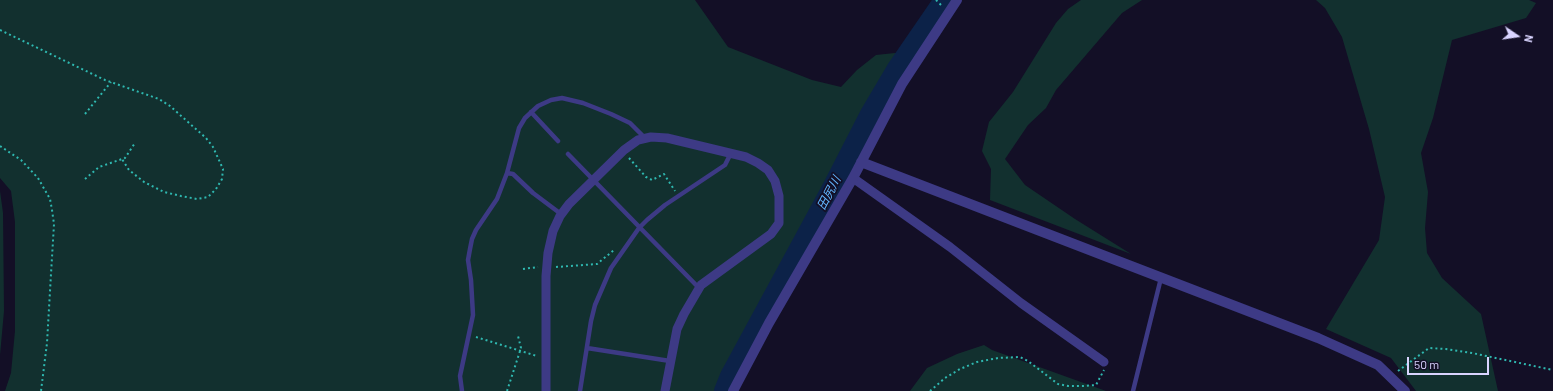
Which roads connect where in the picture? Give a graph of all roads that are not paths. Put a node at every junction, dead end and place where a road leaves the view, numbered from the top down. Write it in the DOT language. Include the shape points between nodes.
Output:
graph roads {
  1 [pos="957,0"];
  2 [pos="531,112"];
  3 [pos="644,138"];
  4 [pos="558,141"];
  5 [pos="732,153"];
  6 [pos="568,154"];
  7 [pos="861,162"];
  8 [pos="507,172"];
  9 [pos="853,178"];
  10 [pos="593,180"];
  11 [pos="561,214"];
  12 [pos="640,228"];
  13 [pos="1161,278"];
  14 [pos="699,288"];
  15 [pos="587,348"];
  16 [pos="670,361"];
  17 [pos="1104,362"];
  18 [pos="462,391"];
  19 [pos="546,391"];
  20 [pos="580,391"];
  21 [pos="665,391"];
  22 [pos="733,391"];
  23 [pos="1133,391"];
  24 [pos="1406,391"];
  1 -- 7 [label="street" via="902,84"];
  2 -- 3 [label="lane" via="551,100 562,98 583,103 630,123"];
  2 -- 4 [label="lane"];
  2 -- 8 [label="lane" via="519,128"];
  3 -- 5 [label="street" via="667,138"];
  3 -- 10 [label="street" via="624,150"];
  5 -- 12 [label="lane" via="725,164 665,205"];
  5 -- 14 [label="street" via="746,157 768,170 779,196 778,222 771,234"];
  6 -- 10 [label="lane"];
  7 -- 9 [label="street"];
  7 -- 13 [label="street"];
  8 -- 11 [label="lane" via="513,174"];
  8 -- 18 [label="lane" via="497,199 472,239 468,260 473,315 460,376"];
  9 -- 17 [label="street" via="950,246 1021,303"];
  9 -- 22 [label="street" via="772,317"];
  10 -- 11 [label="street"];
  10 -- 12 [label="lane"];
  11 -- 19 [label="street" via="553,231 547,266"];
  12 -- 14 [label="lane"];
  12 -- 15 [label="lane" via="611,268 595,305"];
  13 -- 23 [label="lane"];
  13 -- 24 [label="street" via="1318,338 1378,365"];
  14 -- 16 [label="street" via="677,329"];
  15 -- 16 [label="lane"];
  15 -- 20 [label="lane"];
  16 -- 21 [label="street"];
}
